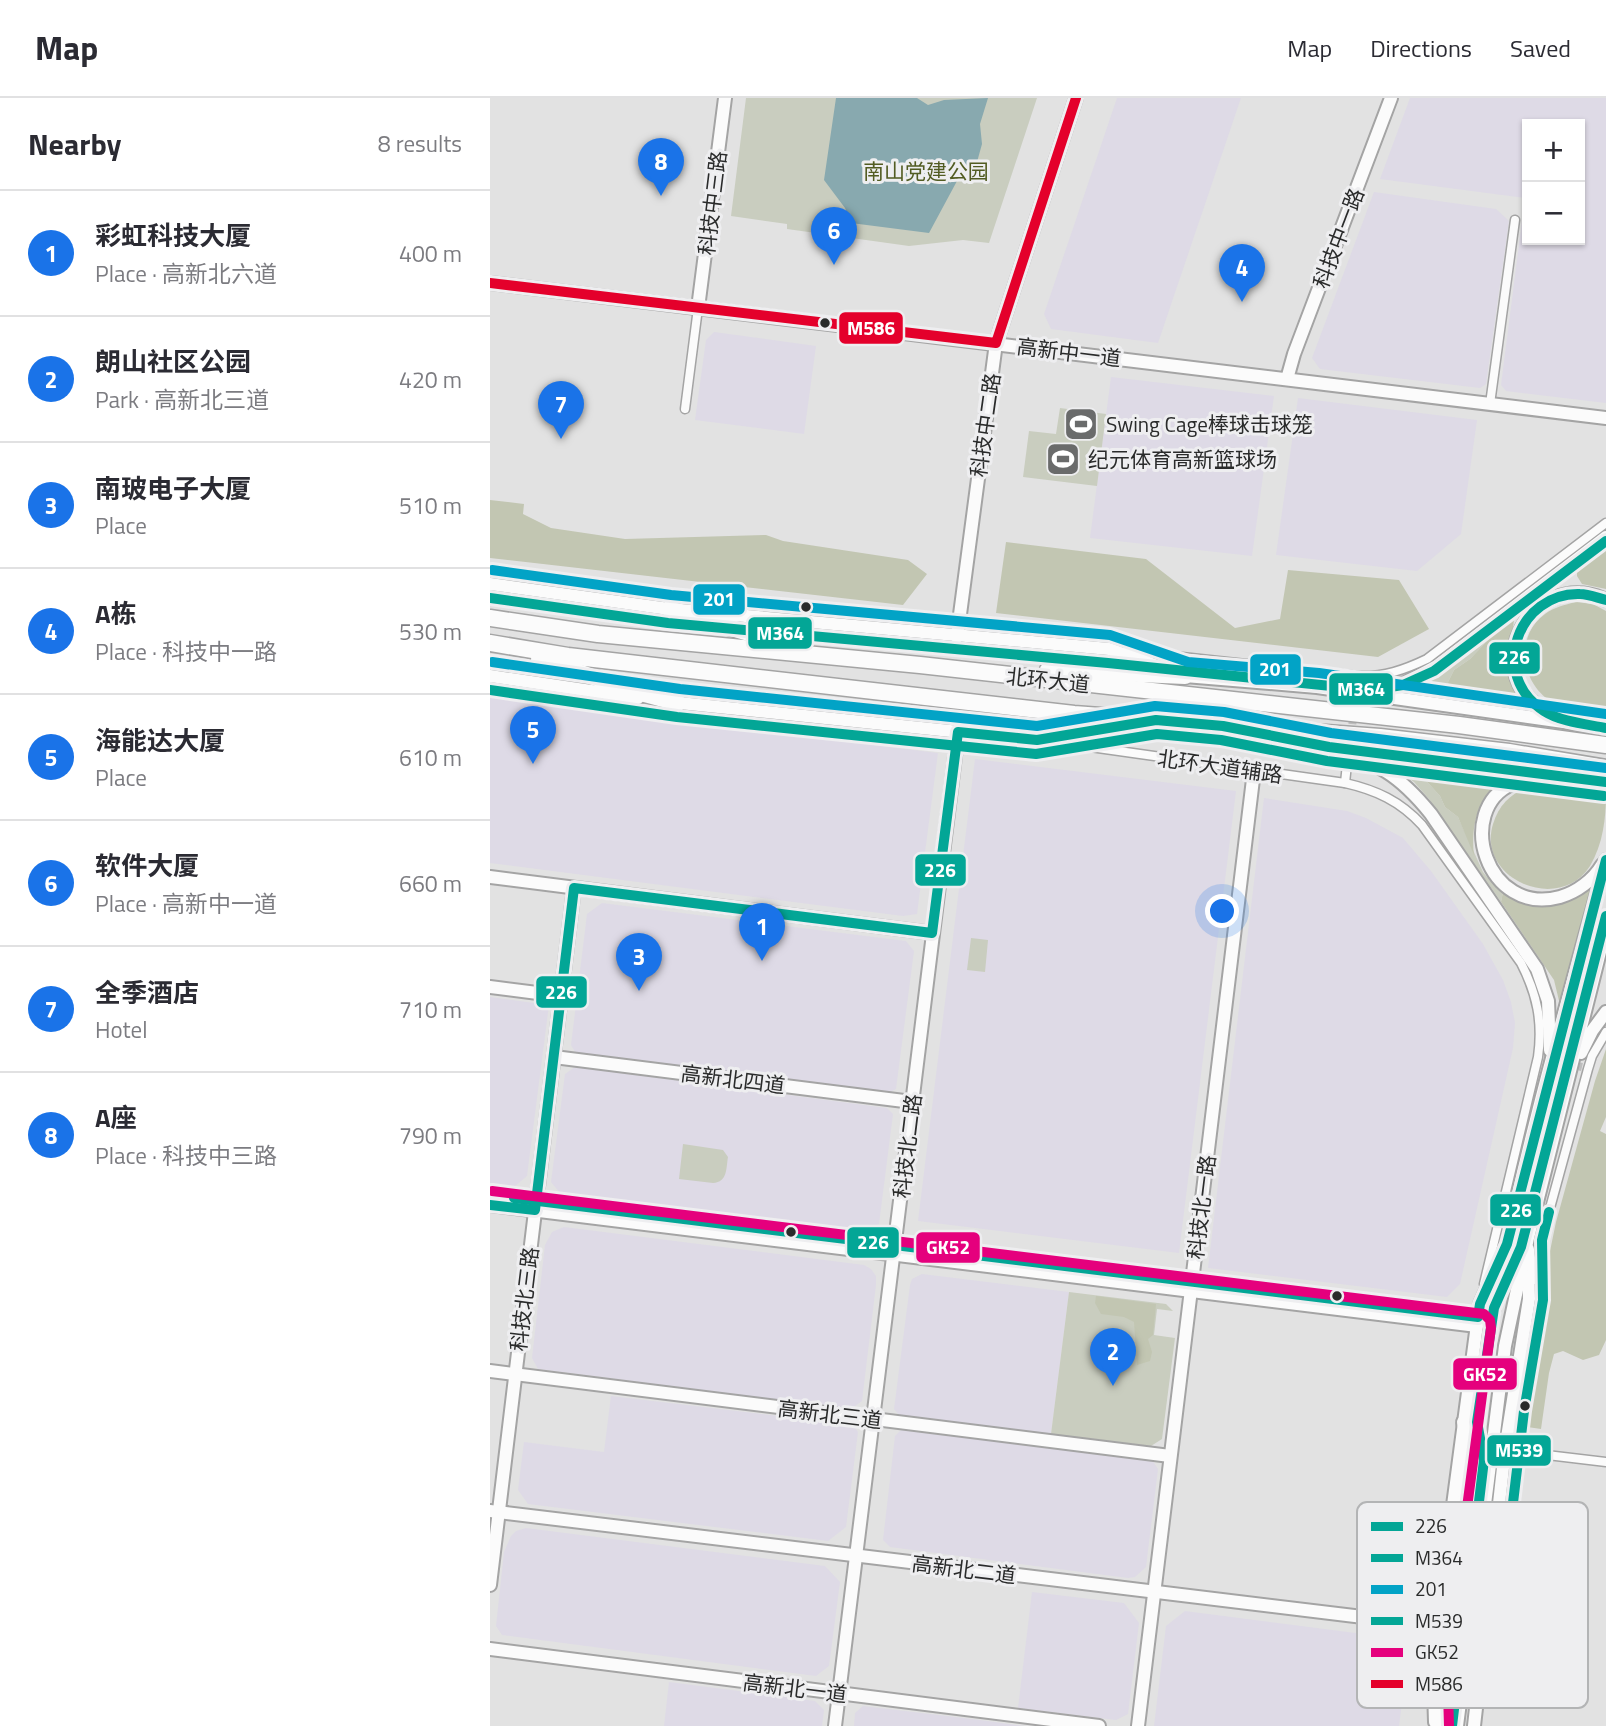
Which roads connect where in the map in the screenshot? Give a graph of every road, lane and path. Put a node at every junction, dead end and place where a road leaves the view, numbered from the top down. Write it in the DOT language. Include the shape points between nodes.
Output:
graph roads {
  1 [pos="724,98"];
  2 [pos="1076,98"];
  3 [pos="1391,98"];
  4 [pos="1515,220"];
  5 [pos="490,283"];
  6 [pos="698,309"];
  7 [pos="996,343"];
  8 [pos="1287,379"];
  9 [pos="1490,404"];
  10 [pos="685,409"];
  11 [pos="1606,418"];
  12 [pos="1606,523"];
  13 [pos="1606,537"];
  14 [pos="490,584"];
  15 [pos="1606,600"];
  16 [pos="668,609"];
  17 [pos="490,618"];
  18 [pos="957,637"];
  19 [pos="490,644"];
  20 [pos="1109,649"];
  21 [pos="842,659"];
  22 [pos="920,665"];
  23 [pos="490,676"];
  24 [pos="1185,676"];
  25 [pos="1317,687"];
  26 [pos="678,703"];
  27 [pos="1156,720"];
  28 [pos="1585,724"];
  29 [pos="1223,726"];
  30 [pos="1606,728"];
  31 [pos="958,732"];
  32 [pos="1037,740"];
  33 [pos="1606,744"];
  34 [pos="1329,747"];
  35 [pos="1347,764"];
  36 [pos="1606,768"];
  37 [pos="1254,771"];
  38 [pos="1567,776"];
  39 [pos="1606,782"];
  40 [pos="1345,783"];
  41 [pos="1606,859"];
  42 [pos="490,877"];
  43 [pos="574,888"];
  44 [pos="1606,928"];
  45 [pos="932,933"];
  46 [pos="490,987"];
  47 [pos="561,996"];
  48 [pos="1606,1012"];
  49 [pos="1606,1032"];
  50 [pos="554,1056"];
  51 [pos="912,1102"];
  52 [pos="1562,1102"];
  53 [pos="1541,1107"];
  54 [pos="490,1195"];
  55 [pos="490,1205"];
  56 [pos="536,1206"];
  57 [pos="1528,1238"];
  58 [pos="1507,1244"];
  59 [pos="893,1250"];
  60 [pos="1191,1286"];
  61 [pos="1529,1299"];
  62 [pos="1480,1304"];
  63 [pos="1477,1322"];
  64 [pos="490,1371"];
  65 [pos="515,1374"];
  66 [pos="872,1419"];
  67 [pos="1463,1422"];
  68 [pos="1505,1450"];
  69 [pos="1170,1456"];
  70 [pos="1470,1458"];
  71 [pos="1606,1462"];
  72 [pos="1453,1502"];
  73 [pos="1464,1502"];
  74 [pos="1484,1502"];
  75 [pos="1499,1502"];
  76 [pos="494,1512"];
  77 [pos="856,1556"];
  78 [pos="490,1585"];
  79 [pos="1154,1592"];
  80 [pos="1357,1616"];
  81 [pos="490,1649"];
  82 [pos="839,1693"];
  83 [pos="1435,1708"];
  84 [pos="1438,1708"];
  85 [pos="1476,1708"];
  86 [pos="1459,1710"];
  87 [pos="835,1726"];
  88 [pos="1099,1726"];
  89 [pos="1138,1726"];
  90 [pos="1436,1726"];
  91 [pos="1457,1726"];
  92 [pos="1465,1726"];
  93 [pos="1474,1726"];
  1 -- 6 [label="main road, 科技中三路"];
  2 -- 7 [label="main road, 科技中二路"];
  3 -- 8 [label="main road, 科技中一路"];
  4 -- 9 [label="street"];
  5 -- 6 [label="main road, 高新中一道"];
  6 -- 7 [label="main road, 高新中一道"];
  6 -- 10 [label="street"];
  7 -- 8 [label="main road, 高新中一道"];
  7 -- 18 [label="main road, 科技中二路"];
  8 -- 9 [label="main road, 高新中一道"];
  9 -- 11 [label="main road, 高新中一道"];
  12 -- 20 [label="street" via="1427,659 1398,672 1358,680"];
  13 -- 25 [label="main road" via="1421,676 1375,690"];
  14 -- 16 [label="main road"];
  15 -- 28 [label="main road" via="1584,593 1552,599 1532,613 1514,643 1515,675 1525,695 1542,710"];
  16 -- 18 [label="main road"];
  16 -- 21 [label="highway"];
  17 -- 21 [label="highway, 北环大道"];
  18 -- 20 [label="main road"];
  19 -- 26 [label="highway"];
  19 -- 27 [label="highway, 北环大道" via="906,695"];
  20 -- 24 [label="main road"];
  21 -- 22 [label="highway, 北环大道"];
  22 -- 24 [label="highway"];
  22 -- 33 [label="highway, 北环大道"];
  23 -- 26 [label="main road, 北环大道辅路"];
  24 -- 25 [label="main road"];
  25 -- 28 [label="main road"];
  26 -- 31 [label="main road, 北环大道辅路"];
  27 -- 29 [label="highway, 北环大道"];
  27 -- 32 [label="main road"];
  28 -- 30 [label="main road"];
  29 -- 34 [label="main road, 北环大道辅路"];
  29 -- 36 [label="highway, 北环大道" via="1392,738"];
  31 -- 32 [label="main road, 北环大道辅路"];
  31 -- 45 [label="main road, 科技北二路"];
  32 -- 37 [label="street, 北环大道辅路"];
  34 -- 38 [label="main road"];
  34 -- 53 [label="main road" via="1379,766 1405,784 1533,962 1544,986 1550,1023"];
  35 -- 40 [label="street"];
  37 -- 40 [label="street, 北环大道辅路"];
  37 -- 60 [label="main road, 科技北一路"];
  38 -- 39 [label="main road"];
  38 -- 41 [label="main road" via="1523,780 1497,795 1483,824 1489,866 1520,895 1549,899 1578,889"];
  40 -- 62 [label="street, 北环大道辅路" via="1382,794 1422,825 1506,942 1532,986 1538,1006 1541,1058"];
  41 -- 53 [label="main road"];
  42 -- 43 [label="main road"];
  43 -- 45 [label="main road"];
  43 -- 47 [label="main road, 科技北三路"];
  44 -- 52 [label="main road"];
  45 -- 51 [label="main road, 科技北二路"];
  46 -- 47 [label="main road"];
  47 -- 50 [label="main road, 科技北三路"];
  48 -- 52 [label="main road" via="1586,1042"];
  49 -- 61 [label="street" via="1585,1068"];
  50 -- 51 [label="main road, 高新北四道"];
  50 -- 56 [label="main road, 科技北三路"];
  51 -- 59 [label="main road, 科技北二路"];
  52 -- 57 [label="main road"];
  53 -- 58 [label="main road"];
  54 -- 56 [label="main road"];
  55 -- 56 [label="main road"];
  56 -- 59 [label="main road"];
  56 -- 65 [label="main road, 科技北三路"];
  57 -- 61 [label="main road"];
  57 -- 74 [label="main road" via="1498,1388"];
  58 -- 62 [label="main road"];
  58 -- 70 [label="main road"];
  59 -- 60 [label="main road"];
  59 -- 66 [label="main road, 科技北二路"];
  60 -- 63 [label="main road"];
  60 -- 69 [label="main road, 科技北一路"];
  61 -- 68 [label="main road"];
  62 -- 63 [label="main road"];
  63 -- 67 [label="main road"];
  64 -- 65 [label="main road, 高新北三道"];
  65 -- 66 [label="main road, 高新北三道"];
  65 -- 76 [label="main road, 科技北三路"];
  66 -- 69 [label="main road, 高新北三道"];
  66 -- 77 [label="main road, 科技北二路"];
  67 -- 70 [label="main road"];
  67 -- 72 [label="main road"];
  68 -- 71 [label="street"];
  68 -- 75 [label="main road"];
  69 -- 79 [label="main road, 科技北一路"];
  70 -- 73 [label="main road"];
  76 -- 77 [label="main road, 高新北二道"];
  76 -- 78 [label="main road, 科技北三路"];
  77 -- 79 [label="main road, 高新北二道"];
  77 -- 82 [label="main road, 科技北二路"];
  79 -- 80 [label="main road, 高新北二道"];
  79 -- 89 [label="main road, 科技北一路"];
  81 -- 82 [label="main road, 高新北一道"];
  82 -- 87 [label="main road, 科技北二路"];
  82 -- 88 [label="main road, 高新北一道"];
  83 -- 90 [label="main road"];
  84 -- 90 [label="main road"];
  85 -- 93 [label="main road"];
  86 -- 91 [label="main road"];
  86 -- 92 [label="main road"];
}
